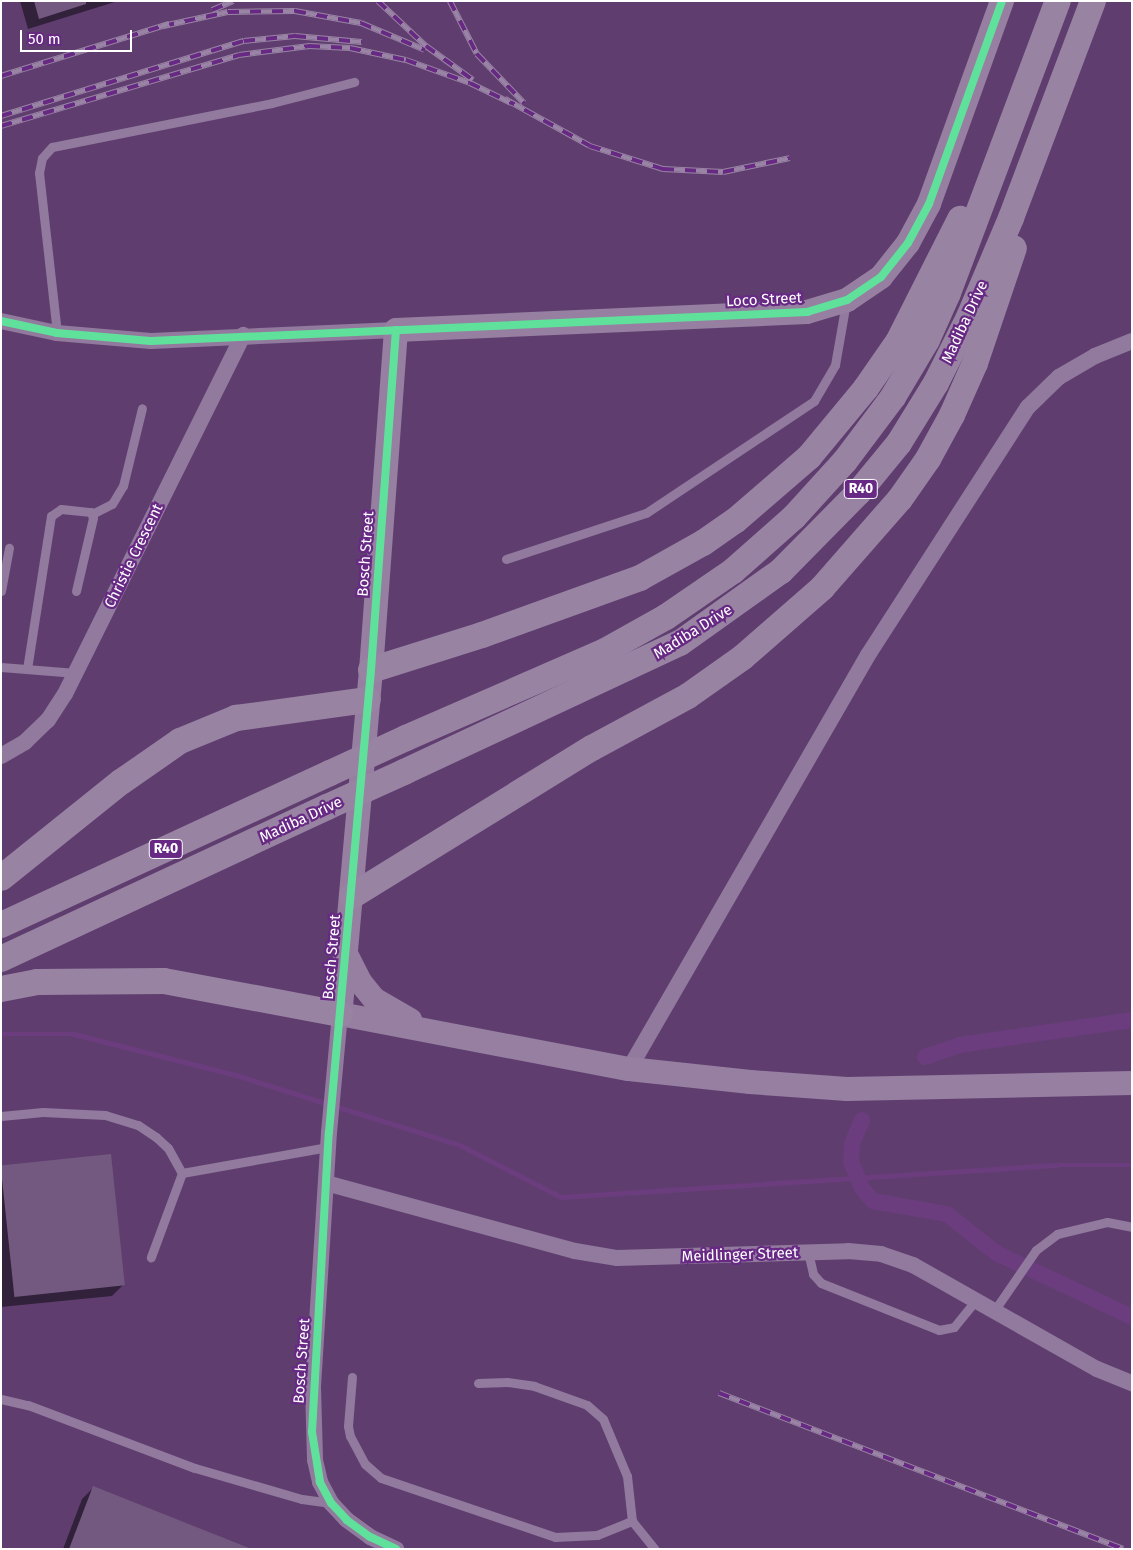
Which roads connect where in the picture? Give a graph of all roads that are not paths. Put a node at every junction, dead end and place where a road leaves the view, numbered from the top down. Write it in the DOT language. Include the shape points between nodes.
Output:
graph roads {
  1 [pos="1002,1"];
  2 [pos="1058,1"];
  3 [pos="1093,1"];
  4 [pos="354,82"];
  5 [pos="1002,148"];
  6 [pos="1030,168"];
  7 [pos="847,300"];
  8 [pos="1,321"];
  9 [pos="396,330"];
  10 [pos="57,333"];
  11 [pos="243,335"];
  12 [pos="1132,341"];
  13 [pos="142,408"];
  14 [pos="92,514"];
  15 [pos="9,548"];
  16 [pos="506,559"];
  17 [pos="1,591"];
  18 [pos="76,591"];
  19 [pos="1,667"];
  20 [pos="27,669"];
  21 [pos="371,670"];
  22 [pos="76,673"];
  23 [pos="368,700"];
  24 [pos="1,756"];
  25 [pos="1,878"];
  26 [pos="352,896"];
  27 [pos="1,924"];
  28 [pos="346,954"];
  29 [pos="1,959"];
  30 [pos="1,989"];
  31 [pos="340,1014"];
  32 [pos="443,1034"];
  33 [pos="629,1068"];
  34 [pos="1132,1083"];
  35 [pos="1,1116"];
  36 [pos="329,1140"];
  37 [pos="182,1173"];
  38 [pos="326,1183"];
  39 [pos="1132,1227"];
  40 [pos="808,1252"];
  41 [pos="151,1257"];
  42 [pos="976,1300"];
  43 [pos="994,1311"];
  44 [pos="352,1377"];
  45 [pos="478,1383"];
  46 [pos="1132,1383"];
  47 [pos="1,1399"];
  48 [pos="331,1503"];
  49 [pos="632,1521"];
  50 [pos="396,1549"];
  51 [pos="655,1549"];
  1 -- 7 [label="street, Loco Street" via="929,204 908,243 881,277"];
  2 -- 5 [label="main road, Madiba Drive / R40"];
  3 -- 6 [label="main road, Madiba Drive / R40"];
  4 -- 10 [label="lane" via="272,103 52,147 42,158 39,173"];
  5 -- 21 [label="main road" via="971,197 898,342 810,457 770,493 703,543 640,578 482,635"];
  5 -- 27 [label="main road, Madiba Drive / R40, bridge" via="948,293 927,340 893,397 861,440 794,517 733,571 666,617 605,650"];
  6 -- 26 [label="main road" via="1014,249 997,305 952,415 900,499 822,588 743,657 688,696 592,748"];
  6 -- 29 [label="main road, Madiba Drive / R40, bridge" via="969,317 936,383 899,443 809,546 717,620 680,643"];
  7 -- 9 [label="street, Loco Street" via="807,312"];
  7 -- 16 [label="lane" via="835,365 814,400 646,513"];
  8 -- 10 [label="street"];
  9 -- 11 [label="street"];
  9 -- 21 [label="street, Bosch Street"];
  10 -- 11 [label="street" via="151,341"];
  11 -- 22 [label="street, Christie Crescent"];
  12 -- 33 [label="street" via="1095,356 1060,376 1028,407 868,655"];
  13 -- 14 [label="lane" via="123,486 112,504"];
  14 -- 18 [label="lane" via="93,526"];
  14 -- 20 [label="lane" via="61,509 51,516"];
  15 -- 17 [label="lane"];
  19 -- 20 [label="lane"];
  20 -- 22 [label="lane"];
  21 -- 23 [label="street, Bosch Street"];
  22 -- 24 [label="street, Christie Crescent" via="48,720 26,742"];
  23 -- 25 [label="main road" via="236,718 180,741 121,782"];
  23 -- 26 [label="street, Bosch Street"];
  26 -- 28 [label="street, Bosch Street"];
  28 -- 31 [label="street, Bosch Street"];
  28 -- 32 [label="street" via="374,1000"];
  30 -- 31 [label="main road" via="37,982 164,982"];
  31 -- 32 [label="street"];
  31 -- 36 [label="street, Bosch Street"];
  32 -- 33 [label="street"];
  33 -- 34 [label="street" via="847,1089"];
  35 -- 37 [label="lane" via="44,1112 105,1115 138,1125 168,1148"];
  36 -- 37 [label="lane"];
  36 -- 38 [label="street, Bosch Street"];
  37 -- 41 [label="lane"];
  38 -- 40 [label="street, Meidlinger Street" via="575,1250 617,1258"];
  38 -- 48 [label="street, Bosch Street" via="312,1432 320,1482"];
  39 -- 43 [label="lane" via="1107,1222 1057,1234 1036,1250"];
  40 -- 42 [label="street, Meidlinger Street" via="881,1254 913,1265"];
  40 -- 42 [label="lane" via="813,1274 821,1283 939,1330 954,1327"];
  42 -- 43 [label="street, Meidlinger Street"];
  43 -- 46 [label="street, Meidlinger Street" via="1097,1369"];
  44 -- 49 [label="lane" via="350,1436 365,1464 381,1478 555,1537 597,1534"];
  45 -- 49 [label="lane" via="507,1382 534,1386 587,1405 603,1419 627,1476"];
  47 -- 48 [label="lane" via="195,1468 302,1499"];
  48 -- 50 [label="street, Bosch Street" via="370,1537"];
  49 -- 51 [label="lane"];
}
